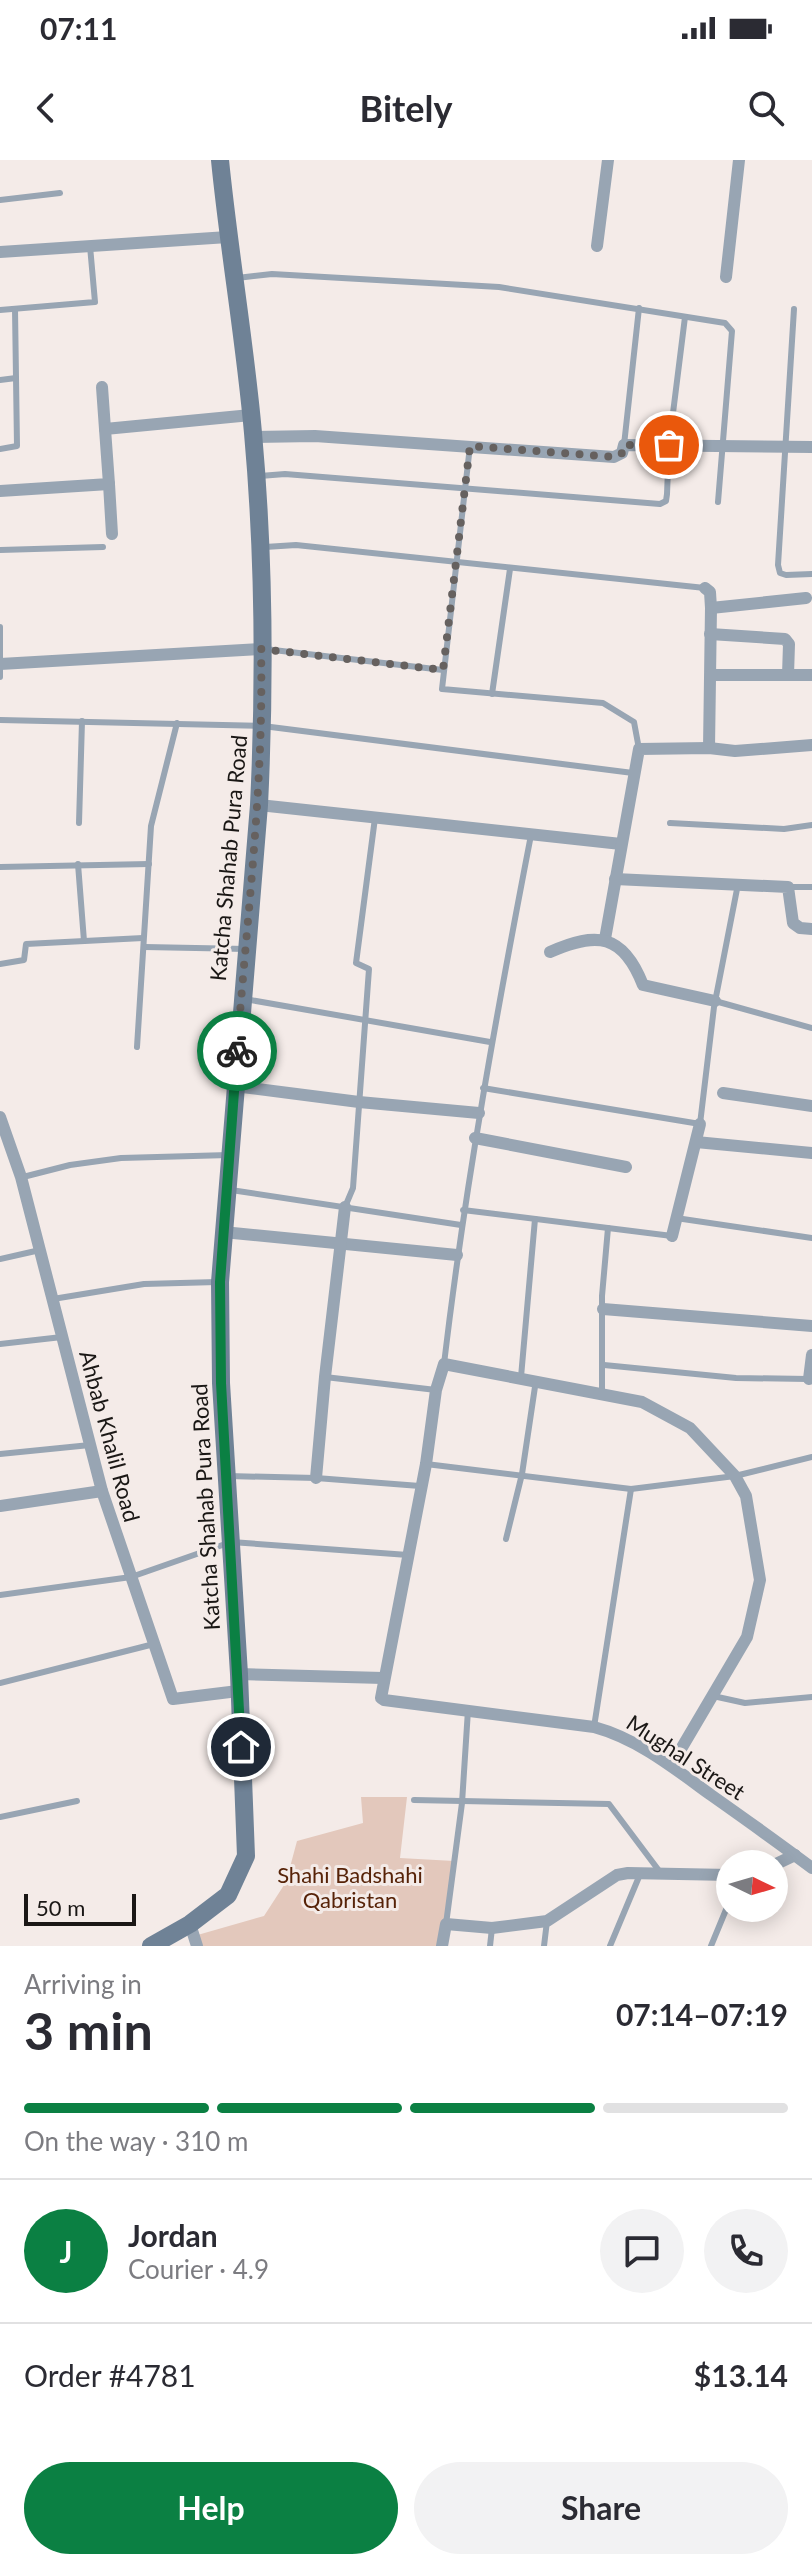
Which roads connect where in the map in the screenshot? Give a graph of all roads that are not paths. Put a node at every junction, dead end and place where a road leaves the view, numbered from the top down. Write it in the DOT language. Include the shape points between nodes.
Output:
graph roads {
  1 [pos="220,160"];
  2 [pos="608,160"];
  3 [pos="739,160"];
  4 [pos="60,193"];
  5 [pos="0,200"];
  6 [pos="228,237"];
  7 [pos="90,246"];
  8 [pos="597,246"];
  9 [pos="0,252"];
  10 [pos="726,277"];
  11 [pos="233,279"];
  12 [pos="639,308"];
  13 [pos="15,309"];
  14 [pos="794,309"];
  15 [pos="0,310"];
  16 [pos="685,317"];
  17 [pos="16,378"];
  18 [pos="0,380"];
  19 [pos="102,387"];
  20 [pos="251,415"];
  21 [pos="105,429"];
  22 [pos="253,437"];
  23 [pos="624,445"];
  24 [pos="669,445"];
  25 [pos="724,445"];
  26 [pos="470,446"];
  27 [pos="784,447"];
  28 [pos="812,447"];
  29 [pos="0,449"];
  30 [pos="256,476"];
  31 [pos="109,484"];
  32 [pos="465,489"];
  33 [pos="0,491"];
  34 [pos="718,502"];
  35 [pos="112,534"];
  36 [pos="103,547"];
  37 [pos="261,547"];
  38 [pos="0,550"];
  39 [pos="457,563"];
  40 [pos="510,569"];
  41 [pos="812,574"];
  42 [pos="705,588"];
  43 [pos="806,598"];
  44 [pos="711,608"];
  45 [pos="0,627"];
  46 [pos="710,634"];
  47 [pos="261,649"];
  48 [pos="0,668"];
  49 [pos="443,670"];
  50 [pos="711,675"];
  51 [pos="788,675"];
  52 [pos="812,675"];
  53 [pos="492,694"];
  54 [pos="0,720"];
  55 [pos="82,721"];
  56 [pos="177,723"];
  57 [pos="263,726"];
  58 [pos="812,745"];
  59 [pos="709,748"];
  60 [pos="639,749"];
  61 [pos="634,773"];
  62 [pos="259,805"];
  63 [pos="375,816"];
  64 [pos="79,823"];
  65 [pos="670,823"];
  66 [pos="812,825"];
  67 [pos="531,835"];
  68 [pos="621,844"];
  69 [pos="78,864"];
  70 [pos="149,864"];
  71 [pos="0,867"];
  72 [pos="615,879"];
  73 [pos="738,884"];
  74 [pos="788,887"];
  75 [pos="812,887"];
  76 [pos="812,929"];
  77 [pos="143,938"];
  78 [pos="605,939"];
  79 [pos="84,941"];
  80 [pos="145,947"];
  81 [pos="246,949"];
  82 [pos="550,952"];
  83 [pos="0,964"];
  84 [pos="241,998"];
  85 [pos="715,1001"];
  86 [pos="365,1020"];
  87 [pos="812,1028"];
  88 [pos="490,1042"];
  89 [pos="137,1047"];
  90 [pos="234,1086"];
  91 [pos="483,1088"];
  92 [pos="723,1093"];
  93 [pos="359,1102"];
  94 [pos="812,1106"];
  95 [pos="479,1113"];
  96 [pos="0,1117"];
  97 [pos="700,1124"];
  98 [pos="475,1138"];
  99 [pos="696,1142"];
  100 [pos="812,1153"];
  101 [pos="229,1155"];
  102 [pos="626,1167"];
  103 [pos="21,1177"];
  104 [pos="226,1189"];
  105 [pos="345,1207"];
  106 [pos="463,1210"];
  107 [pos="676,1218"];
  108 [pos="535,1219"];
  109 [pos="461,1225"];
  110 [pos="608,1228"];
  111 [pos="223,1232"];
  112 [pos="672,1236"];
  113 [pos="812,1238"];
  114 [pos="339,1243"];
  115 [pos="40,1250"];
  116 [pos="457,1255"];
  117 [pos="0,1259"];
  118 [pos="220,1282"];
  119 [pos="52,1299"];
  120 [pos="603,1309"];
  121 [pos="812,1326"];
  122 [pos="62,1337"];
  123 [pos="0,1344"];
  124 [pos="812,1355"];
  125 [pos="444,1364"];
  126 [pos="604,1365"];
  127 [pos="325,1377"];
  128 [pos="521,1377"];
  129 [pos="810,1379"];
  130 [pos="536,1380"];
  131 [pos="436,1390"];
  132 [pos="602,1395"];
  133 [pos="90,1445"];
  134 [pos="0,1454"];
  135 [pos="812,1457"];
  136 [pos="426,1464"];
  137 [pos="522,1474"];
  138 [pos="227,1476"];
  139 [pos="735,1476"];
  140 [pos="316,1478"];
  141 [pos="420,1486"];
  142 [pos="631,1489"];
  143 [pos="102,1491"];
  144 [pos="0,1506"];
  145 [pos="506,1539"];
  146 [pos="231,1542"];
  147 [pos="408,1555"];
  148 [pos="131,1577"];
  149 [pos="0,1595"];
  150 [pos="154,1644"];
  151 [pos="383,1678"];
  152 [pos="238,1682"];
  153 [pos="0,1683"];
  154 [pos="712,1696"];
  155 [pos="812,1697"];
  156 [pos="468,1710"];
  157 [pos="594,1727"];
  158 [pos="671,1766"];
  159 [pos="414,1800"];
  160 [pos="77,1801"];
  161 [pos="462,1803"];
  162 [pos="0,1817"];
  163 [pos="795,1855"];
  164 [pos="788,1858"];
  165 [pos="812,1868"];
  166 [pos="641,1872"];
  167 [pos="662,1875"];
  168 [pos="716,1875"];
  169 [pos="547,1921"];
  170 [pos="721,1922"];
  171 [pos="190,1924"];
  172 [pos="446,1924"];
  173 [pos="492,1928"];
  174 [pos="151,1946"];
  175 [pos="197,1946"];
  176 [pos="442,1946"];
  177 [pos="490,1946"];
  178 [pos="544,1946"];
  179 [pos="610,1946"];
  180 [pos="711,1946"];
  1 -- 6 [label="street, Katcha Shahab Pura Road"];
  2 -- 8 [label="street"];
  3 -- 10 [label="street"];
  4 -- 5 [label="lane"];
  6 -- 7 [label="street"];
  6 -- 11 [label="street, Katcha Shahab Pura Road"];
  7 -- 9 [label="street"];
  7 -- 13 [label="lane" via="95,302"];
  11 -- 12 [label="lane" via="272,274 499,287"];
  11 -- 20 [label="street, Katcha Shahab Pura Road"];
  12 -- 16 [label="lane"];
  12 -- 23 [label="lane"];
  13 -- 15 [label="lane"];
  13 -- 17 [label="lane"];
  14 -- 27 [label="lane"];
  16 -- 24 [label="lane"];
  16 -- 25 [label="lane" via="725,323 732,331"];
  17 -- 18 [label="lane"];
  17 -- 29 [label="lane" via="17,446"];
  19 -- 21 [label="street"];
  20 -- 21 [label="street"];
  20 -- 22 [label="street, Katcha Shahab Pura Road"];
  21 -- 31 [label="street"];
  22 -- 26 [label="street"];
  22 -- 30 [label="street, Katcha Shahab Pura Road"];
  23 -- 24 [label="street"];
  23 -- 26 [label="street" via="614,457"];
  24 -- 25 [label="street"];
  24 -- 32 [label="lane" via="666,501 660,504"];
  25 -- 27 [label="street"];
  25 -- 34 [label="lane"];
  26 -- 32 [label="lane"];
  27 -- 28 [label="street"];
  27 -- 41 [label="lane" via="778,565 786,575"];
  30 -- 32 [label="lane"];
  30 -- 37 [label="street, Katcha Shahab Pura Road"];
  31 -- 33 [label="street"];
  31 -- 35 [label="street"];
  32 -- 39 [label="lane"];
  36 -- 38 [label="lane"];
  37 -- 39 [label="lane" via="296,545"];
  37 -- 47 [label="street, Katcha Shahab Pura Road"];
  39 -- 40 [label="lane"];
  39 -- 49 [label="lane"];
  40 -- 42 [label="lane"];
  40 -- 53 [label="lane"];
  42 -- 44 [label="street"];
  43 -- 44 [label="street"];
  44 -- 46 [label="street"];
  45 -- 48 [label="lane"];
  46 -- 50 [label="street"];
  46 -- 51 [label="street" via="785,639"];
  47 -- 48 [label="street"];
  47 -- 49 [label="lane"];
  47 -- 57 [label="street, Katcha Shahab Pura Road"];
  49 -- 53 [label="lane" via="442,689"];
  50 -- 51 [label="street"];
  50 -- 59 [label="street"];
  51 -- 52 [label="street"];
  53 -- 60 [label="lane" via="603,703 634,722"];
  54 -- 55 [label="lane"];
  55 -- 56 [label="lane"];
  55 -- 64 [label="lane"];
  56 -- 57 [label="lane"];
  56 -- 70 [label="lane" via="151,826"];
  57 -- 61 [label="lane"];
  57 -- 62 [label="street, Katcha Shahab Pura Road"];
  58 -- 59 [label="street"];
  59 -- 60 [label="street"];
  60 -- 61 [label="street"];
  61 -- 68 [label="street"];
  62 -- 63 [label="street"];
  62 -- 81 [label="street, Katcha Shahab Pura Road"];
  63 -- 67 [label="street"];
  63 -- 86 [label="lane" via="356,963 369,969"];
  65 -- 66 [label="lane" via="784,829"];
  67 -- 68 [label="street"];
  67 -- 88 [label="lane"];
  68 -- 72 [label="street"];
  69 -- 70 [label="lane"];
  69 -- 71 [label="lane"];
  69 -- 79 [label="lane"];
  70 -- 77 [label="lane"];
  72 -- 73 [label="street"];
  72 -- 78 [label="street"];
  73 -- 74 [label="street"];
  73 -- 85 [label="lane"];
  74 -- 75 [label="lane"];
  74 -- 76 [label="street" via="793,923"];
  77 -- 79 [label="lane"];
  77 -- 80 [label="lane"];
  78 -- 82 [label="street" via="570,943"];
  78 -- 85 [label="street" via="630,957 643,985"];
  79 -- 83 [label="lane" via="26,944 24,960"];
  80 -- 81 [label="lane"];
  80 -- 89 [label="lane"];
  81 -- 84 [label="street, Katcha Shahab Pura Road"];
  84 -- 86 [label="lane"];
  84 -- 90 [label="street, Katcha Shahab Pura Road"];
  85 -- 87 [label="lane"];
  85 -- 97 [label="lane"];
  86 -- 88 [label="lane"];
  86 -- 93 [label="lane"];
  88 -- 91 [label="lane"];
  90 -- 93 [label="street"];
  90 -- 101 [label="street, Katcha Shahab Pura Road"];
  91 -- 95 [label="lane"];
  91 -- 97 [label="lane"];
  92 -- 94 [label="street"];
  93 -- 95 [label="street"];
  93 -- 105 [label="lane" via="353,1188"];
  95 -- 98 [label="lane"];
  96 -- 103 [label="street, Ahbab Khalil Road"];
  97 -- 99 [label="street"];
  98 -- 102 [label="street"];
  98 -- 106 [label="lane"];
  99 -- 100 [label="street"];
  99 -- 107 [label="street"];
  101 -- 103 [label="lane" via="121,1158"];
  101 -- 104 [label="street, Katcha Shahab Pura Road"];
  103 -- 115 [label="street, Ahbab Khalil Road"];
  104 -- 105 [label="lane"];
  104 -- 111 [label="street, Katcha Shahab Pura Road"];
  105 -- 109 [label="lane"];
  105 -- 114 [label="street"];
  106 -- 108 [label="lane"];
  106 -- 109 [label="lane"];
  107 -- 112 [label="street"];
  107 -- 113 [label="lane"];
  108 -- 110 [label="lane"];
  108 -- 128 [label="lane"];
  109 -- 116 [label="lane"];
  110 -- 112 [label="lane"];
  110 -- 120 [label="lane"];
  111 -- 114 [label="street"];
  111 -- 118 [label="street, Katcha Shahab Pura Road"];
  114 -- 116 [label="street"];
  114 -- 127 [label="street"];
  115 -- 117 [label="lane"];
  115 -- 119 [label="street, Ahbab Khalil Road"];
  116 -- 125 [label="lane"];
  118 -- 119 [label="lane" via="144,1284"];
  118 -- 138 [label="street, Katcha Shahab Pura Road"];
  119 -- 122 [label="street, Ahbab Khalil Road"];
  120 -- 121 [label="street"];
  120 -- 126 [label="lane"];
  122 -- 123 [label="lane"];
  122 -- 133 [label="street, Ahbab Khalil Road"];
  124 -- 129 [label="street"];
  125 -- 128 [label="street"];
  125 -- 131 [label="street"];
  126 -- 129 [label="lane" via="736,1378"];
  126 -- 132 [label="lane"];
  127 -- 131 [label="lane"];
  127 -- 140 [label="street"];
  128 -- 130 [label="street"];
  130 -- 132 [label="street"];
  130 -- 137 [label="lane"];
  131 -- 136 [label="street"];
  132 -- 139 [label="street" via="642,1402 690,1428"];
  133 -- 134 [label="lane"];
  133 -- 143 [label="street, Ahbab Khalil Road"];
  135 -- 139 [label="lane"];
  136 -- 137 [label="lane"];
  136 -- 141 [label="street"];
  137 -- 142 [label="lane"];
  137 -- 145 [label="lane"];
  138 -- 140 [label="lane"];
  138 -- 146 [label="street, Katcha Shahab Pura Road"];
  139 -- 142 [label="lane"];
  139 -- 154 [label="street" via="746,1496 760,1580 747,1637"];
  140 -- 141 [label="lane"];
  141 -- 147 [label="street"];
  142 -- 157 [label="lane"];
  143 -- 144 [label="street"];
  143 -- 148 [label="street, Ahbab Khalil Road"];
  146 -- 147 [label="lane"];
  146 -- 148 [label="lane"];
  146 -- 152 [label="street, Katcha Shahab Pura Road"];
  147 -- 151 [label="street"];
  148 -- 149 [label="lane"];
  148 -- 150 [label="street, Ahbab Khalil Road"];
  150 -- 152 [label="street, Ahbab Khalil Road" via="173,1699"];
  150 -- 153 [label="lane"];
  151 -- 152 [label="street"];
  151 -- 156 [label="street, Mughal Street" via="384,1700"];
  152 -- 171 [label="street, Katcha Shahab Pura Road" via="246,1856 228,1895"];
  154 -- 155 [label="lane" via="745,1703"];
  154 -- 158 [label="street"];
  156 -- 157 [label="street, Mughal Street"];
  156 -- 161 [label="lane"];
  157 -- 158 [label="street, Mughal Street" via="629,1738"];
  158 -- 163 [label="street, Mughal Street"];
  159 -- 161 [label="lane"];
  160 -- 162 [label="lane"];
  161 -- 167 [label="lane" via="609,1804"];
  161 -- 172 [label="lane"];
  163 -- 164 [label="street"];
  163 -- 165 [label="street, Mughal Street"];
  166 -- 167 [label="street"];
  166 -- 169 [label="street" via="617,1875"];
  166 -- 179 [label="lane"];
  167 -- 168 [label="street"];
  169 -- 173 [label="street"];
  169 -- 178 [label="lane"];
  170 -- 180 [label="lane"];
  171 -- 174 [label="street, Katcha Shahab Pura Road"];
  171 -- 175 [label="street"];
  172 -- 173 [label="street"];
  172 -- 176 [label="street"];
  173 -- 177 [label="lane"];
}
